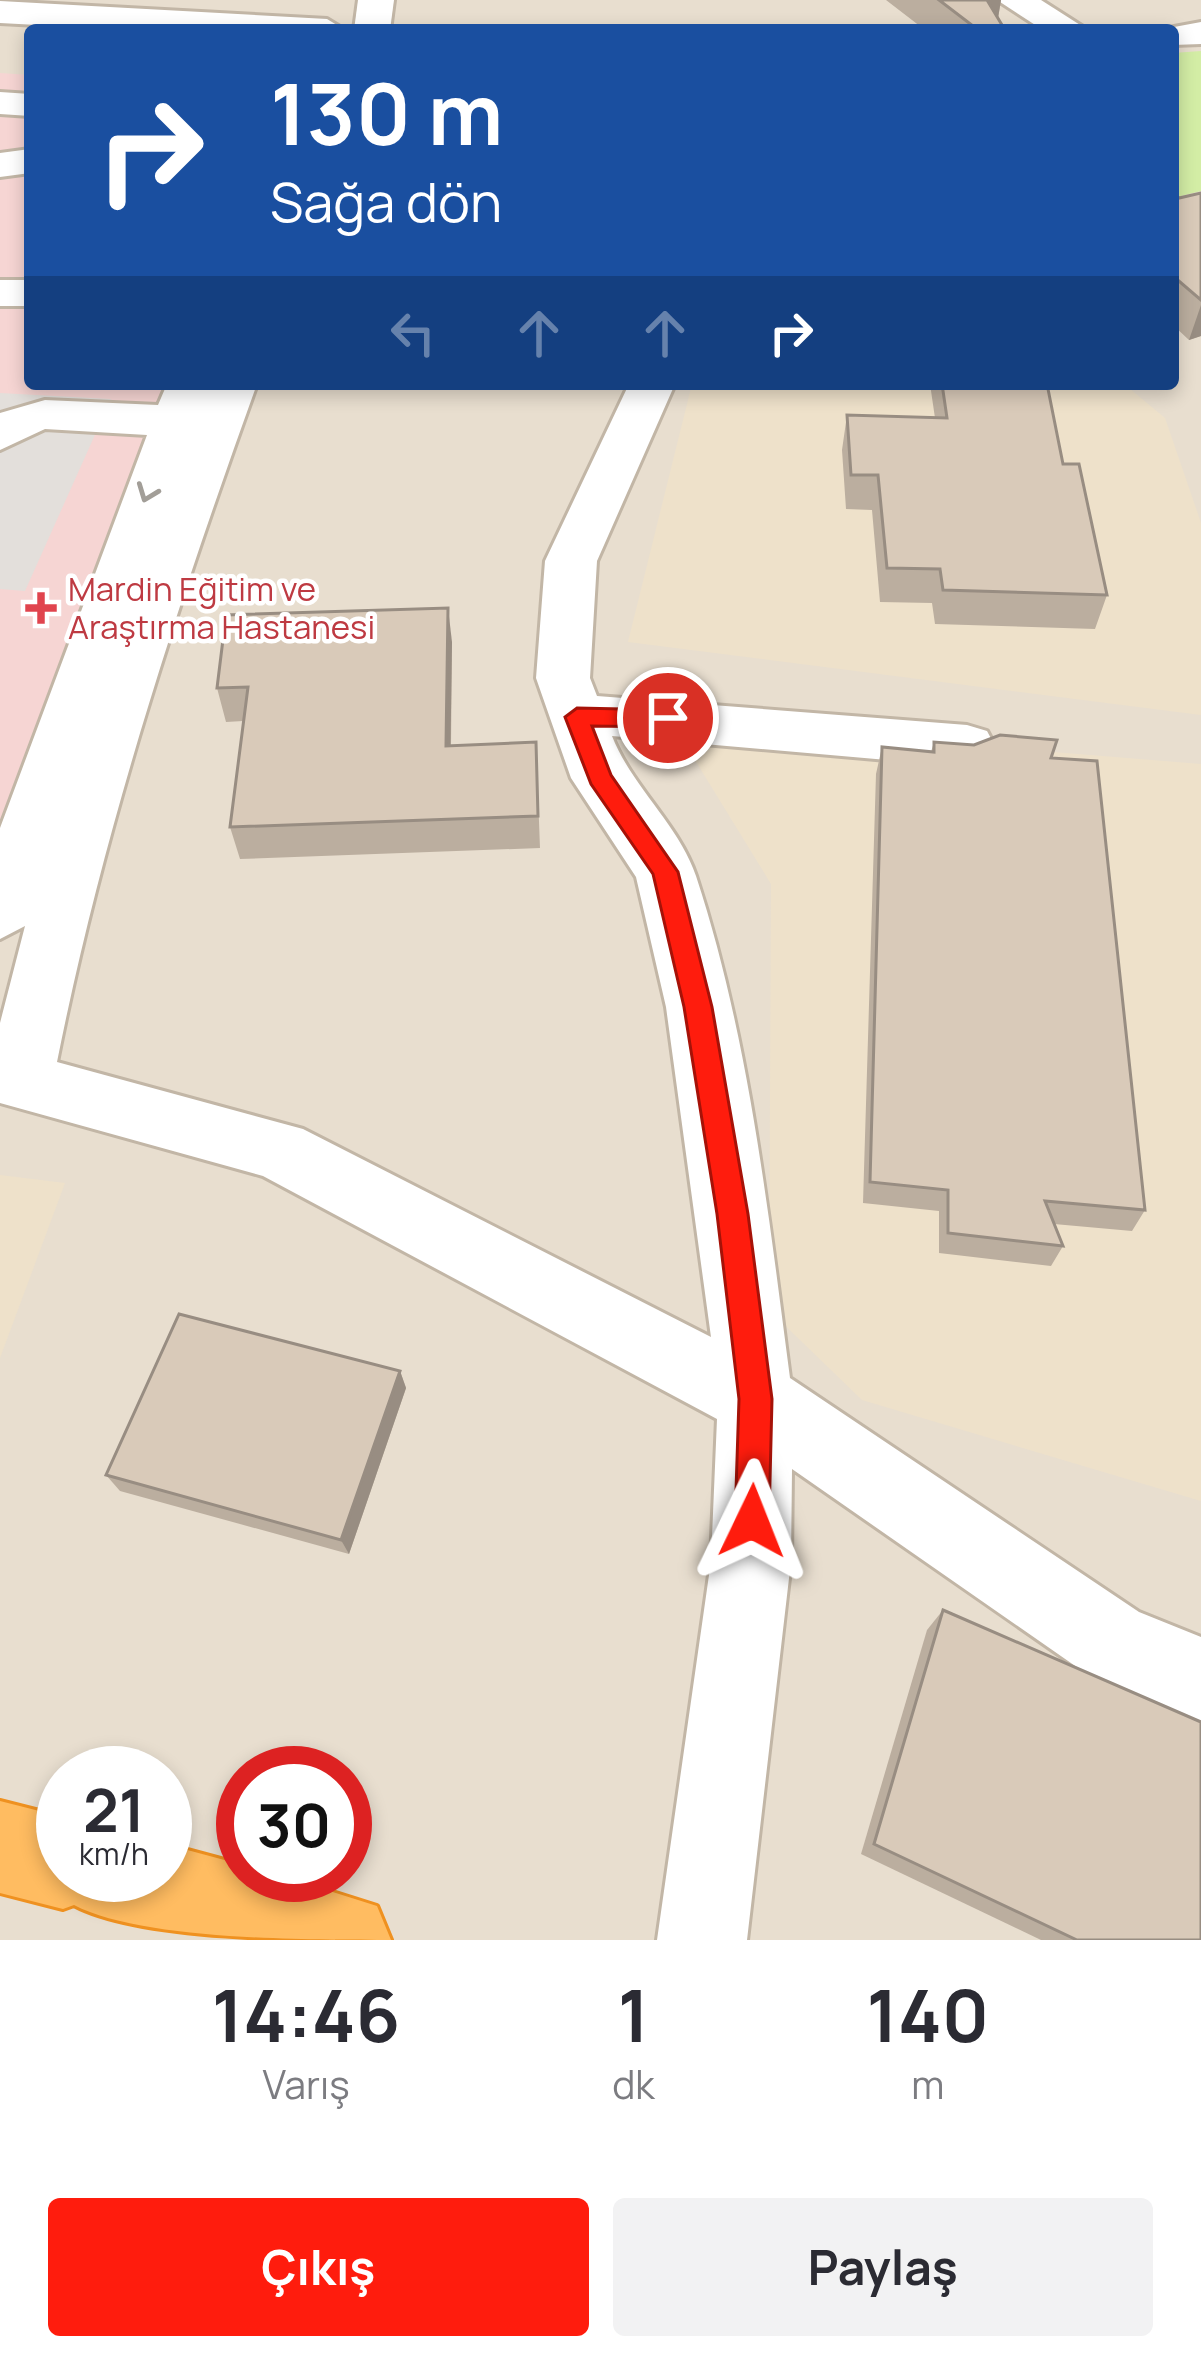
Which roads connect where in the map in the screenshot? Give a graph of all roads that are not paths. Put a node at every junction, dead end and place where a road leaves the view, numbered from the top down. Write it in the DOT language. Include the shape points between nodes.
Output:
graph roads {
  1 [pos="1015,0"];
  2 [pos="0,13"];
  3 [pos="203,24"];
  4 [pos="1057,24"];
  5 [pos="649,390"];
  6 [pos="178,402"];
  7 [pos="0,436"];
  8 [pos="577,717"];
  9 [pos="967,746"];
  10 [pos="0,914"];
  11 [pos="10,1078"];
  12 [pos="755,1399"];
  13 [pos="1201,1679"];
  14 [pos="0,1846"];
  15 [pos="36,1856"];
  16 [pos="192,1898"];
  17 [pos="343,1940"];
  18 [pos="701,1940"];
  1 -- 4 [label="street"];
  2 -- 3 [label="street"];
  5 -- 8 [label="street" via="571,561 562,678"];
  6 -- 7 [label="street" via="52,410 20,419"];
  6 -- 10 [label="street, one-way"];
  6 -- 11 [label="street" via="110,735"];
  8 -- 9 [label="street"];
  8 -- 12 [label="street" via="600,778 665,872 698,1007"];
  11 -- 12 [label="street" via="279,1150"];
  12 -- 13 [label="street" via="1110,1641"];
  12 -- 18 [label="street" via="751,1561"];
  14 -- 15 [label="highway"];
  16 -- 17 [label="highway"];
}
